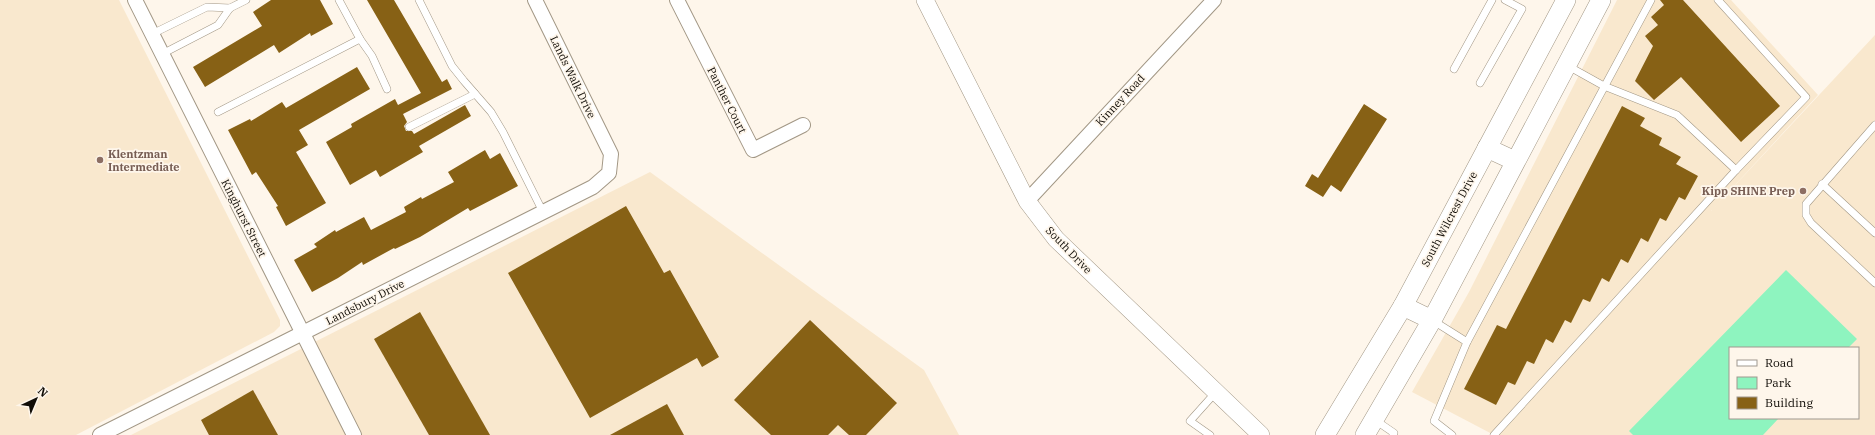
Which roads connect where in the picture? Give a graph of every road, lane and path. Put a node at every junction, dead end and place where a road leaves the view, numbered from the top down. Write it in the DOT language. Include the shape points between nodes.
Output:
graph roads {
  1 [pos="135,0"];
  2 [pos="246,0"];
  3 [pos="339,0"];
  4 [pos="419,0"];
  5 [pos="677,0"];
  6 [pos="925,0"];
  7 [pos="1214,0"];
  8 [pos="1492,0"];
  9 [pos="1505,0"];
  10 [pos="1566,0"];
  11 [pos="1599,0"];
  12 [pos="1651,0"];
  13 [pos="1718,0"];
  14 [pos="540,2"];
  15 [pos="230,8"];
  16 [pos="152,34"];
  17 [pos="360,39"];
  18 [pos="162,54"];
  19 [pos="1566,65"];
  20 [pos="1454,69"];
  21 [pos="1480,84"];
  22 [pos="1604,86"];
  23 [pos="387,89"];
  24 [pos="475,94"];
  25 [pos="218,112"];
  26 [pos="1875,125"];
  27 [pos="803,126"];
  28 [pos="410,127"];
  29 [pos="1487,148"];
  30 [pos="611,154"];
  31 [pos="1516,161"];
  32 [pos="1736,170"];
  33 [pos="1822,184"];
  34 [pos="1026,201"];
  35 [pos="543,212"];
  36 [pos="1875,233"];
  37 [pos="1875,283"];
  38 [pos="1403,306"];
  39 [pos="1432,320"];
  40 [pos="302,333"];
  41 [pos="1467,342"];
  42 [pos="1216,392"];
  43 [pos="1370,428"];
  44 [pos="100,435"];
  45 [pos="354,435"];
  46 [pos="1210,435"];
  47 [pos="1261,435"];
  48 [pos="1325,435"];
  49 [pos="1393,435"];
  50 [pos="1452,435"];
  51 [pos="1494,435"];
  1 -- 16 [label="street, Kinghurst Street"];
  2 -- 15 [label="lane"];
  3 -- 17 [label="lane"];
  4 -- 24 [label="lane" via="452,66"];
  5 -- 27 [label="street, Panther Court" via="753,150"];
  6 -- 34 [label="street, South Drive"];
  7 -- 34 [label="street, Kinney Road"];
  8 -- 20 [label="lane"];
  9 -- 21 [label="lane" via="1522,9"];
  10 -- 29 [label="main road, South Wilcrest Drive"];
  11 -- 19 [label="main road"];
  12 -- 22 [label="lane"];
  13 -- 32 [label="lane" via="1806,97"];
  14 -- 30 [label="street, Lands Walk Drive"];
  15 -- 16 [label="lane" via="207,7"];
  15 -- 18 [label="lane" via="218,25"];
  16 -- 18 [label="street, Kinghurst Street"];
  17 -- 23 [label="lane" via="372,56"];
  17 -- 25 [label="lane"];
  18 -- 40 [label="street, Kinghurst Street"];
  19 -- 22 [label="lane"];
  19 -- 31 [label="main road"];
  22 -- 32 [label="lane" via="1677,115"];
  22 -- 41 [label="lane"];
  24 -- 28 [label="lane"];
  24 -- 35 [label="lane" via="503,132"];
  26 -- 33 [label="lane"];
  29 -- 31 [label="main road"];
  29 -- 38 [label="main road, South Wilcrest Drive"];
  30 -- 35 [label="street, Landsbury Drive" via="609,173 593,187"];
  31 -- 39 [label="main road"];
  32 -- 51 [label="lane"];
  33 -- 36 [label="lane"];
  33 -- 37 [label="lane" via="1806,204 1806,215 1811,223"];
  34 -- 42 [label="street, South Drive" via="1056,239"];
  35 -- 40 [label="street, Landsbury Drive"];
  38 -- 39 [label="main road"];
  38 -- 48 [label="main road, South Wilcrest Drive"];
  39 -- 41 [label="lane"];
  39 -- 43 [label="main road"];
  40 -- 44 [label="street, Landsbury Drive"];
  40 -- 45 [label="street, Kinghurst Street"];
  41 -- 50 [label="lane" via="1434,421"];
  42 -- 46 [label="lane" via="1190,421"];
  42 -- 47 [label="street, South Drive"];
  43 -- 49 [label="lane" via="1394,433"];
}
